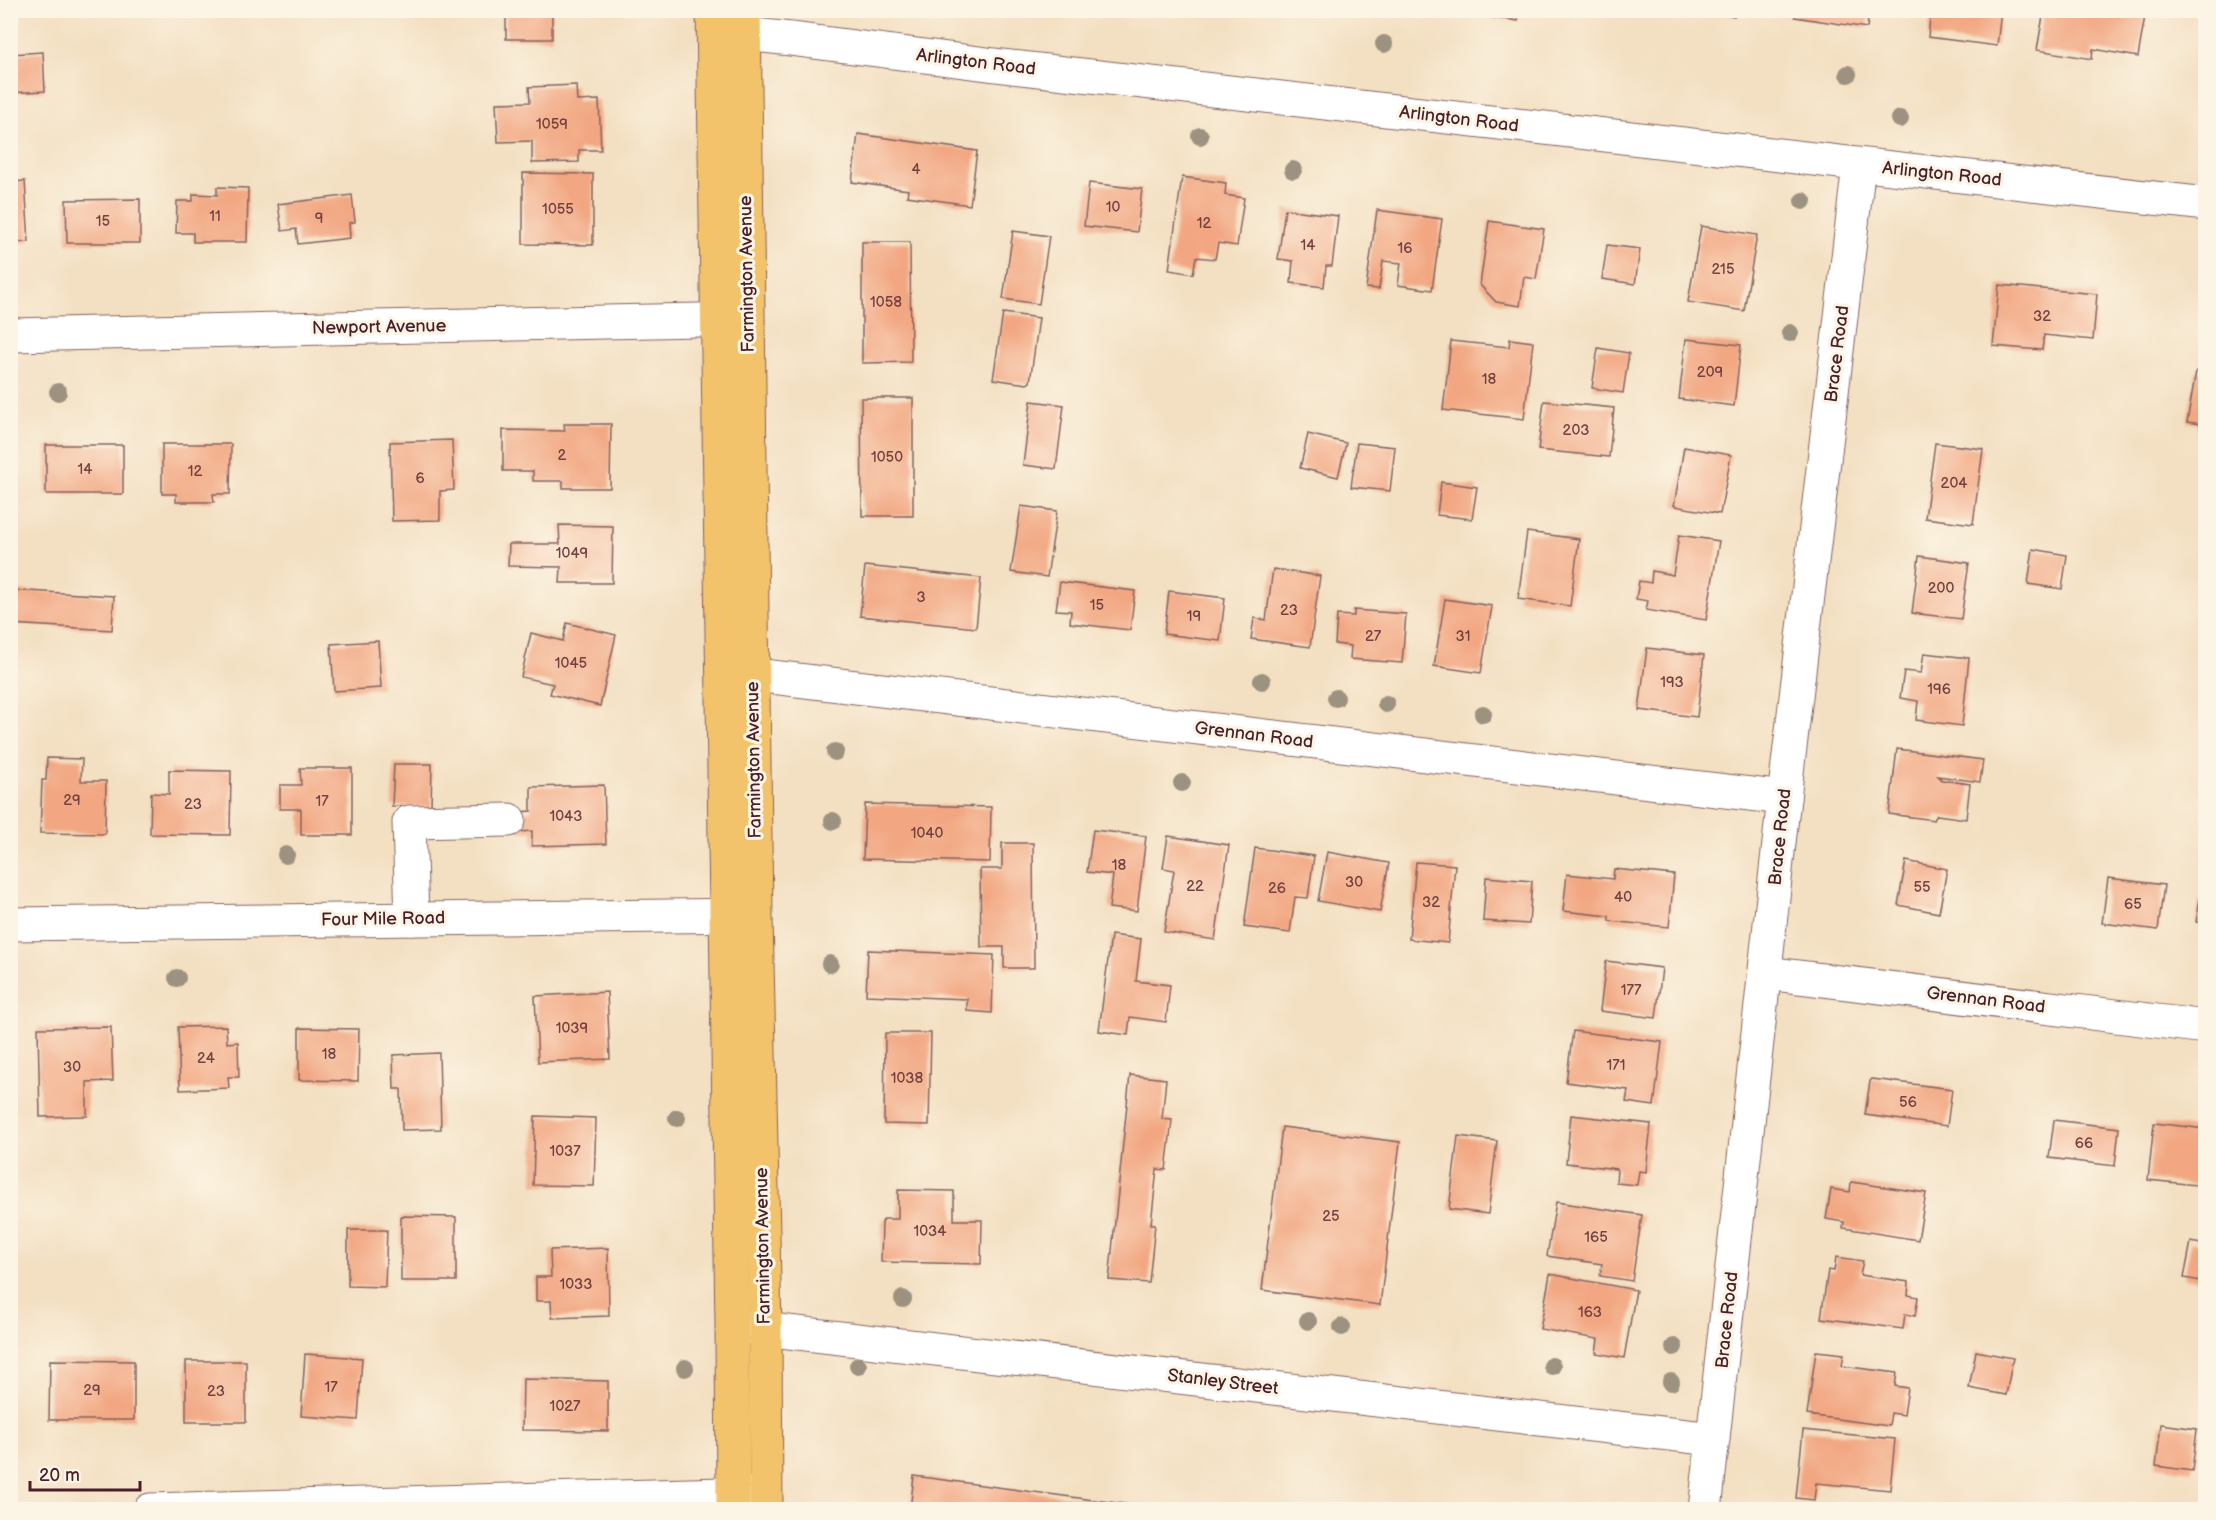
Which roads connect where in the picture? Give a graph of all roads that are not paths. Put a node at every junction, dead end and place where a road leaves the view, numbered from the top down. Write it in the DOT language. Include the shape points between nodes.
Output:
graph roads {
  1 [pos="728,22"];
  2 [pos="1859,165"];
  3 [pos="2205,204"];
  4 [pos="732,320"];
  5 [pos="10,335"];
  6 [pos="738,676"];
  7 [pos="1784,798"];
  8 [pos="508,819"];
  9 [pos="741,915"];
  10 [pos="412,919"];
  11 [pos="10,924"];
  12 [pos="1766,973"];
  13 [pos="2205,1027"];
  14 [pos="732,1326"];
  15 [pos="765,1328"];
  16 [pos="1713,1439"];
  17 [pos="766,1501"];
  18 [pos="733,1502"];
  19 [pos="150,1509"];
  20 [pos="1705,1509"];
  1 -- 2 [label="street, Arlington Road" via="1003,66"];
  1 -- 4 [label="main road, Farmington Avenue"];
  2 -- 3 [label="street, Arlington Road"];
  2 -- 7 [label="street, Brace Road"];
  4 -- 5 [label="street, Newport Avenue"];
  4 -- 6 [label="main road, Farmington Avenue"];
  6 -- 7 [label="street, Grennan Road"];
  6 -- 9 [label="main road, Farmington Avenue"];
  7 -- 12 [label="street, Brace Road"];
  8 -- 10 [label="street" via="409,822"];
  9 -- 10 [label="street, Four Mile Road"];
  9 -- 14 [label="main road, Farmington Avenue"];
  9 -- 15 [label="main road, Farmington Avenue"];
  10 -- 11 [label="street, Four Mile Road"];
  12 -- 13 [label="street, Grennan Road"];
  12 -- 16 [label="street, Brace Road"];
  14 -- 15 [label="street, Stanley Street"];
  14 -- 18 [label="main road, Farmington Avenue"];
  15 -- 16 [label="street, Stanley Street"];
  15 -- 17 [label="main road, Farmington Avenue"];
  16 -- 20 [label="street, Brace Road"];
  17 -- 18 [label="street"];
  18 -- 19 [label="street"];
}
